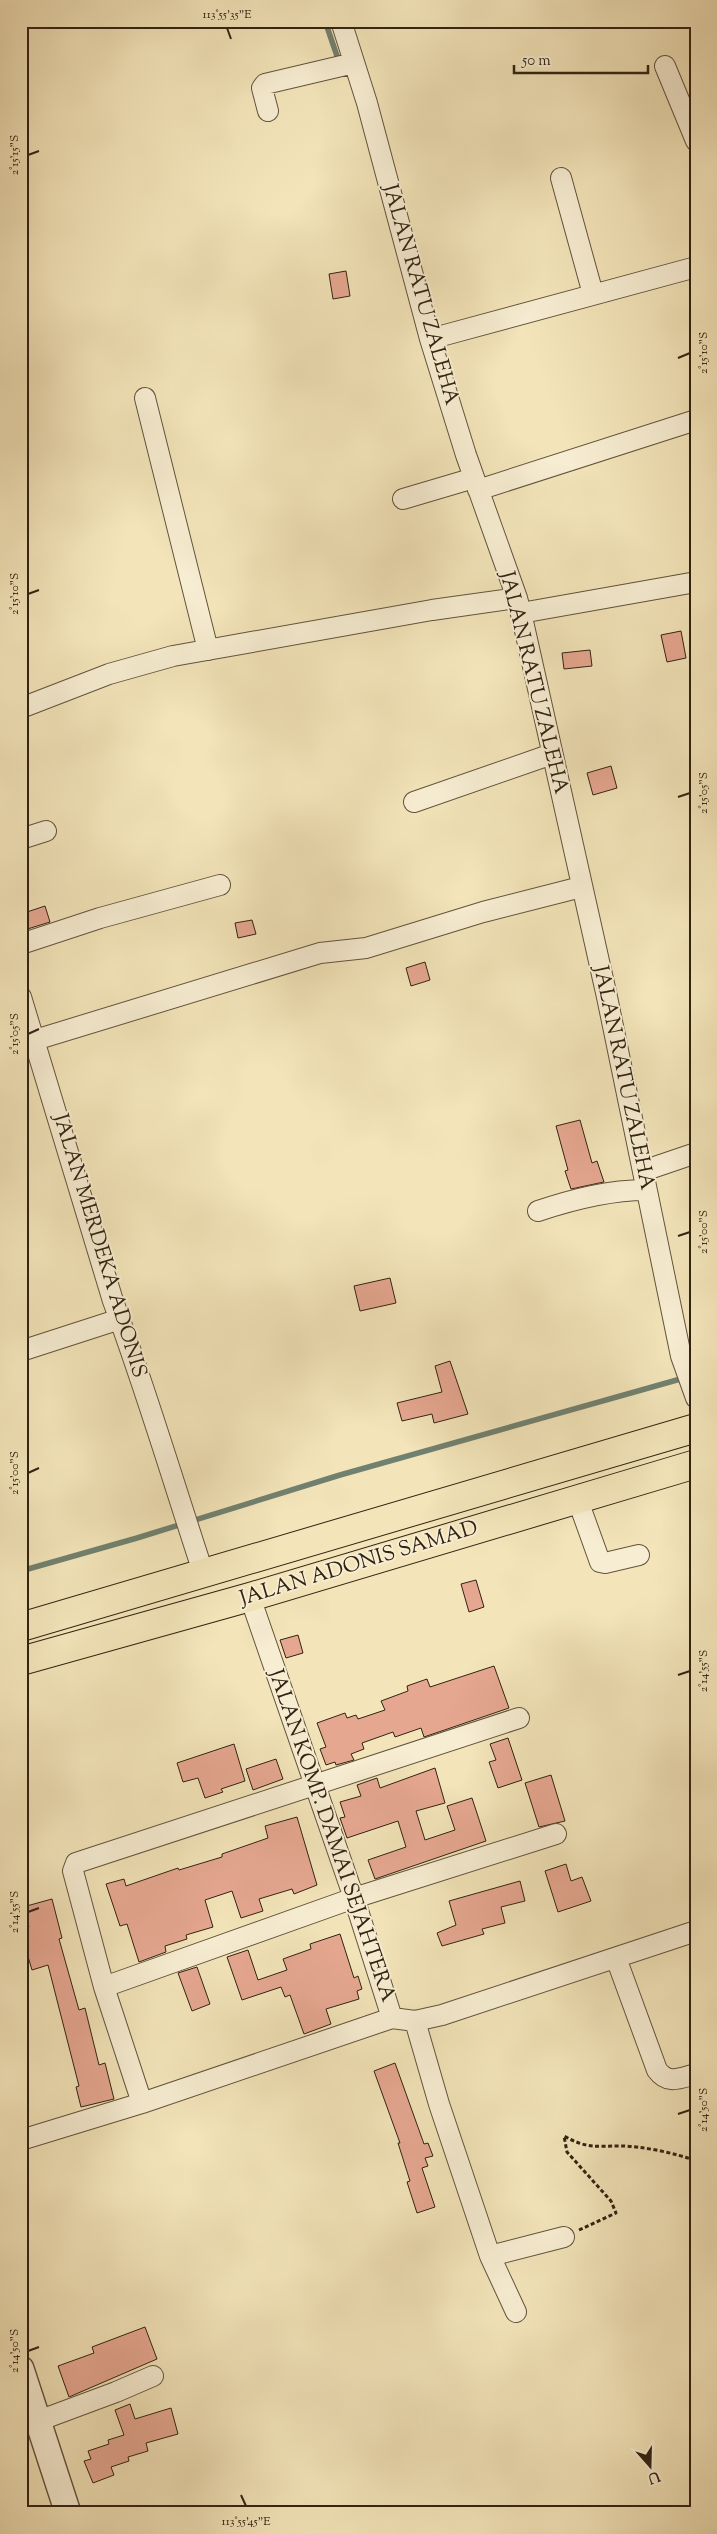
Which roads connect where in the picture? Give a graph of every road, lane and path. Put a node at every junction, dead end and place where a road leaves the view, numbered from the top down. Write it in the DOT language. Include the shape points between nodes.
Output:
graph roads {
  1 [pos="341,21"];
  2 [pos="354,63"];
  3 [pos="666,66"];
  4 [pos="268,111"];
  5 [pos="696,141"];
  6 [pos="561,178"];
  7 [pos="696,267"];
  8 [pos="593,294"];
  9 [pos="430,339"];
  10 [pos="145,398"];
  11 [pos="696,420"];
  12 [pos="476,484"];
  13 [pos="403,499"];
  14 [pos="696,582"];
  15 [pos="519,606"];
  16 [pos="208,650"];
  17 [pos="21,708"];
  18 [pos="552,754"];
  19 [pos="414,802"];
  20 [pos="46,831"];
  21 [pos="21,839"];
  22 [pos="220,885"];
  23 [pos="581,887"];
  24 [pos="21,944"];
  25 [pos="21,997"];
  26 [pos="35,1040"];
  27 [pos="696,1153"];
  28 [pos="645,1181"];
  29 [pos="538,1211"];
  30 [pos="120,1319"];
  31 [pos="21,1352"];
  32 [pos="696,1398"];
  33 [pos="696,1428"];
  34 [pos="696,1464"];
  35 [pos="578,1498"];
  36 [pos="639,1555"];
  37 [pos="203,1572"];
  38 [pos="250,1597"];
  39 [pos="61,1615"];
  40 [pos="21,1627"];
  41 [pos="71,1647"];
  42 [pos="21,1661"];
  43 [pos="519,1718"];
  44 [pos="315,1784"];
  45 [pos="556,1834"];
  46 [pos="354,1898"];
  47 [pos="696,1931"];
  48 [pos="616,1958"];
  49 [pos="104,1987"];
  50 [pos="392,2018"];
  51 [pos="415,2021"];
  52 [pos="696,2074"];
  53 [pos="142,2103"];
  54 [pos="21,2140"];
  55 [pos="696,2161"];
  56 [pos="564,2237"];
  57 [pos="490,2256"];
  58 [pos="516,2312"];
  59 [pos="21,2369"];
  60 [pos="153,2376"];
  61 [pos="38,2420"];
  62 [pos="68,2513"];
  1 -- 2 [label="street, JALAN RATU ZALEHA"];
  2 -- 4 [label="street" via="265,84 262,88"];
  2 -- 9 [label="street, JALAN RATU ZALEHA"];
  3 -- 5 [label="street"];
  6 -- 8 [label="street"];
  7 -- 8 [label="street"];
  8 -- 9 [label="street"];
  9 -- 12 [label="street, JALAN RATU ZALEHA"];
  10 -- 16 [label="street"];
  11 -- 12 [label="street"];
  12 -- 13 [label="street"];
  12 -- 15 [label="street, JALAN RATU ZALEHA"];
  14 -- 15 [label="street"];
  15 -- 16 [label="street" via="432,610"];
  15 -- 18 [label="street, JALAN RATU ZALEHA"];
  16 -- 17 [label="street" via="140,664"];
  18 -- 19 [label="street"];
  18 -- 23 [label="street, JALAN RATU ZALEHA"];
  20 -- 21 [label="street"];
  22 -- 24 [label="street"];
  23 -- 26 [label="street" via="483,912 366,948 320,953"];
  23 -- 28 [label="street, JALAN RATU ZALEHA"];
  25 -- 26 [label="street, JALAN MERDEKA ADONIS"];
  26 -- 30 [label="street, JALAN MERDEKA ADONIS"];
  27 -- 28 [label="street"];
  28 -- 29 [label="street"];
  28 -- 32 [label="street, JALAN RATU ZALEHA" via="681,1356"];
  30 -- 31 [label="street"];
  30 -- 37 [label="street, JALAN MERDEKA ADONIS"];
  33 -- 37 [label="highway"];
  34 -- 35 [label="highway, JALAN ADONIS SAMAD"];
  35 -- 36 [label="street" via="600,1562"];
  35 -- 38 [label="highway, JALAN ADONIS SAMAD"];
  37 -- 39 [label="highway"];
  38 -- 41 [label="highway, JALAN ADONIS SAMAD"];
  38 -- 44 [label="street, JALAN KOMP. DAMAI SEJAHTERA"];
  39 -- 40 [label="highway"];
  39 -- 41 [label="highway"];
  41 -- 42 [label="highway, JALAN ADONIS SAMAD"];
  43 -- 44 [label="street"];
  44 -- 46 [label="street, JALAN KOMP. DAMAI SEJAHTERA"];
  44 -- 49 [label="street" via="76,1863 73,1871"];
  45 -- 46 [label="street"];
  46 -- 49 [label="street"];
  46 -- 50 [label="street, JALAN KOMP. DAMAI SEJAHTERA"];
  47 -- 48 [label="street"];
  48 -- 51 [label="street"];
  48 -- 52 [label="street" via="657,2070 662,2077 672,2080"];
  49 -- 53 [label="street"];
  50 -- 51 [label="street"];
  50 -- 53 [label="street, JALAN KOMP. DAMAI SEJAHTERA"];
  51 -- 57 [label="street"];
  53 -- 54 [label="street, JALAN KOMP. DAMAI SEJAHTERA"];
  55 -- 56 [label="path" via="621,2146 582,2146 564,2136 567,2152 611,2201 616,2213"];
  56 -- 57 [label="street"];
  57 -- 58 [label="street"];
  59 -- 61 [label="street"];
  60 -- 61 [label="street"];
  61 -- 62 [label="street"];
}
